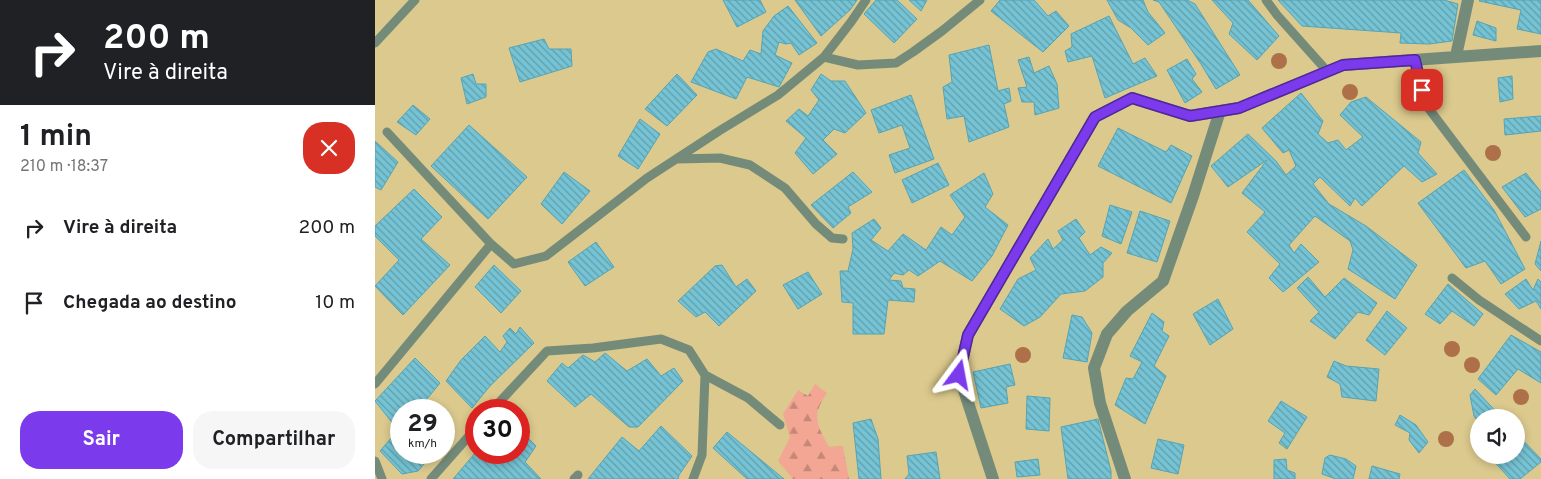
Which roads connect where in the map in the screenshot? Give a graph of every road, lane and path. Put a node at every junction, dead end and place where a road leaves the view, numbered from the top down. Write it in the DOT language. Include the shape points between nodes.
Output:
graph roads {
  1 [pos="415,0"];
  2 [pos="866,0"];
  3 [pos="980,0"];
  4 [pos="1266,0"];
  5 [pos="1469,0"];
  6 [pos="375,43"];
  7 [pos="1541,52"];
  8 [pos="1456,56"];
  9 [pos="824,57"];
  10 [pos="1415,60"];
  11 [pos="1327,71"];
  12 [pos="1220,111"];
  13 [pos="387,132"];
  14 [pos="676,159"];
  15 [pos="1526,237"];
  16 [pos="843,239"];
  17 [pos="491,244"];
  18 [pos="1452,278"];
  19 [pos="1541,341"];
  20 [pos="705,375"];
  21 [pos="375,384"];
  22 [pos="502,399"];
  23 [pos="780,425"];
  24 [pos="465,440"];
  25 [pos="375,461"];
  26 [pos="382,479"];
  27 [pos="431,479"];
  28 [pos="693,479"];
  29 [pos="993,479"];
  30 [pos="1125,479"];
  1 -- 6 [label="lane"];
  2 -- 9 [label="lane"];
  3 -- 9 [label="lane" via="896,62 858,65"];
  4 -- 11 [label="lane"];
  5 -- 8 [label="street"];
  7 -- 8 [label="street"];
  8 -- 10 [label="street"];
  9 -- 14 [label="lane" via="778,95"];
  10 -- 11 [label="street" via="1343,65"];
  10 -- 15 [label="lane" via="1426,106"];
  11 -- 12 [label="street" via="1239,108"];
  12 -- 29 [label="street" via="1190,116 1132,98 1095,117 968,335 959,375"];
  12 -- 30 [label="street" via="1163,281 1127,311 1107,334 1094,368 1100,403"];
  13 -- 17 [label="lane"];
  14 -- 16 [label="lane" via="720,158 750,166 785,188 815,224 832,238"];
  14 -- 17 [label="lane" via="546,256 514,264"];
  17 -- 21 [label="lane"];
  18 -- 19 [label="lane"];
  20 -- 22 [label="lane" via="689,350 661,339 547,351"];
  20 -- 23 [label="lane" via="748,398"];
  20 -- 28 [label="lane" via="702,455"];
  24 -- 27 [label="lane"];
  25 -- 26 [label="lane"];
}
